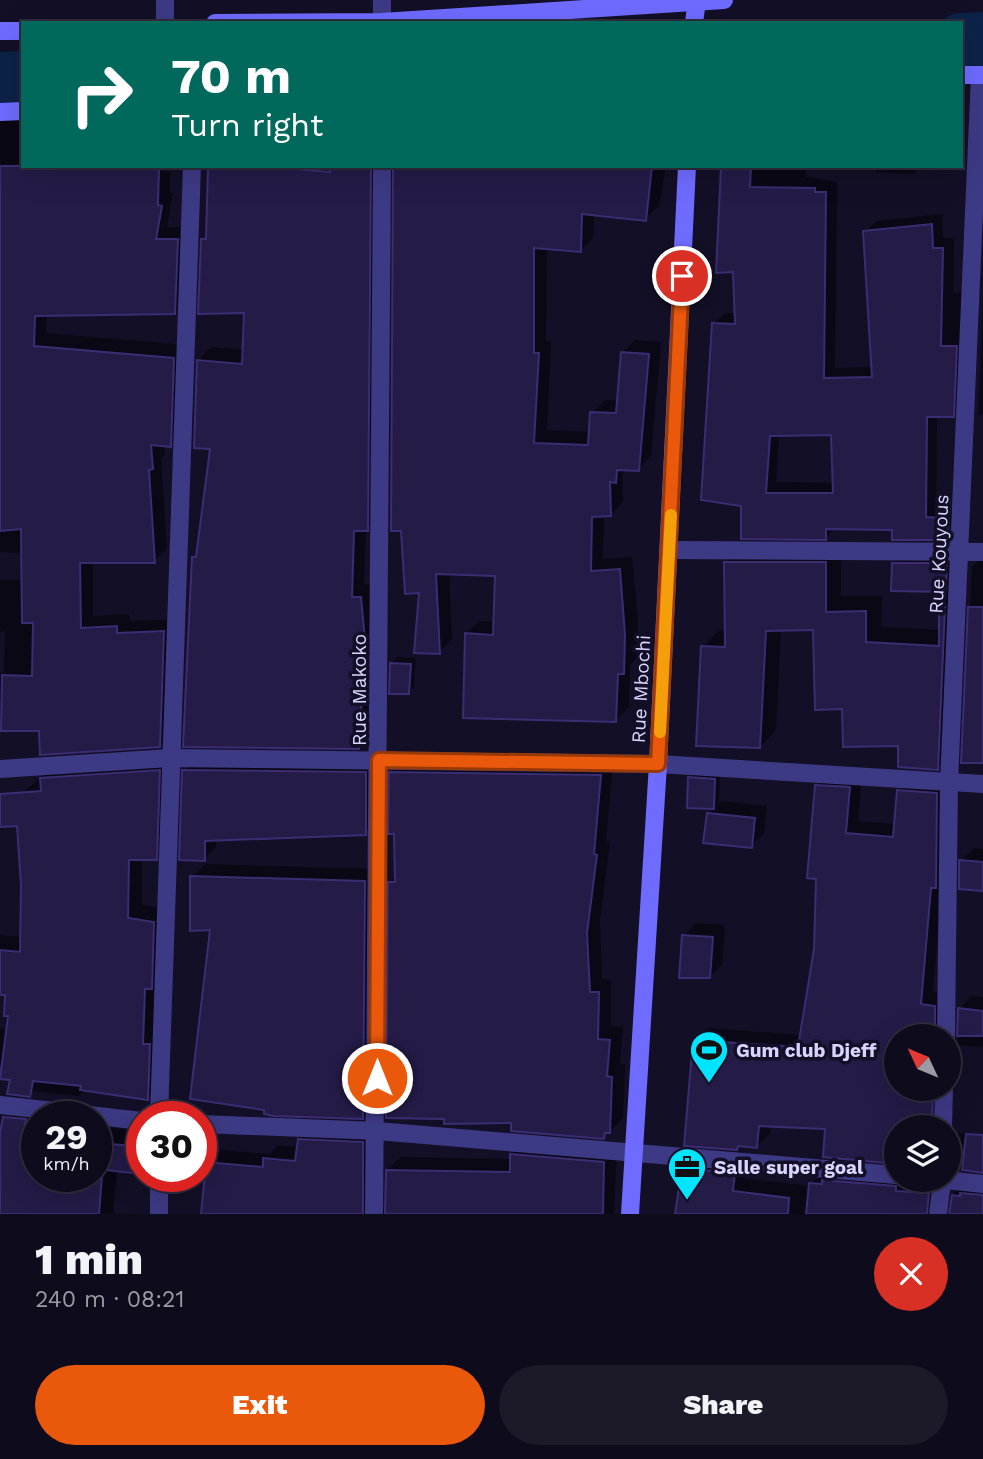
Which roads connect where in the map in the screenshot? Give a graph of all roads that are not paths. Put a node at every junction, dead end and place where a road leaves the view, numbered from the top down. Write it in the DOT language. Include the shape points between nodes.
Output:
graph roads {
  1 [pos="165,0"];
  2 [pos="382,0"];
  3 [pos="697,0"];
  4 [pos="724,0"];
  5 [pos="165,21"];
  6 [pos="382,21"];
  7 [pos="396,21"];
  8 [pos="694,21"];
  9 [pos="0,31"];
  10 [pos="21,31"];
  11 [pos="963,75"];
  12 [pos="981,75"];
  13 [pos="21,111"];
  14 [pos="0,112"];
  15 [pos="192,168"];
  16 [pos="382,168"];
  17 [pos="687,168"];
  18 [pos="669,550"];
  19 [pos="960,551"];
  20 [pos="983,552"];
  21 [pos="170,758"];
  22 [pos="379,760"];
  23 [pos="658,764"];
  24 [pos="0,769"];
  25 [pos="949,782"];
  26 [pos="983,784"];
  27 [pos="946,1024"];
  28 [pos="159,1101"];
  29 [pos="0,1105"];
  30 [pos="126,1119"];
  31 [pos="217,1125"];
  32 [pos="377,1131"];
  33 [pos="632,1153"];
  34 [pos="884,1174"];
  35 [pos="961,1182"];
  36 [pos="983,1184"];
  37 [pos="159,1192"];
  38 [pos="942,1192"];
  39 [pos="159,1214"];
  40 [pos="374,1214"];
  41 [pos="630,1214"];
  42 [pos="938,1214"];
  1 -- 5 [label="street"];
  2 -- 6 [label="street"];
  3 -- 4 [label="main road"];
  3 -- 7 [label="main road"];
  3 -- 8 [label="main road"];
  9 -- 10 [label="main road"];
  11 -- 12 [label="main road"];
  12 -- 19 [label="street, Rue Kouyous"];
  13 -- 14 [label="main road"];
  15 -- 21 [label="street"];
  16 -- 22 [label="street, Rue Makoko"];
  17 -- 18 [label="main road, Rue Mbochi"];
  18 -- 19 [label="street"];
  18 -- 23 [label="main road, Rue Mbochi"];
  19 -- 20 [label="street"];
  19 -- 25 [label="street, Rue Kouyous"];
  21 -- 22 [label="street"];
  21 -- 24 [label="street"];
  21 -- 28 [label="street"];
  22 -- 23 [label="street"];
  22 -- 32 [label="street, Rue Makoko"];
  23 -- 25 [label="street"];
  23 -- 33 [label="main road, Rue Mbochi"];
  25 -- 26 [label="street"];
  25 -- 27 [label="street, Rue Kouyous"];
  29 -- 30 [label="street"];
  31 -- 32 [label="street"];
  32 -- 33 [label="street"];
  32 -- 40 [label="street, Rue Makoko"];
  33 -- 34 [label="street"];
  33 -- 41 [label="main road, Rue Mbochi"];
  35 -- 36 [label="street"];
  37 -- 39 [label="street"];
  38 -- 42 [label="street"];
}
